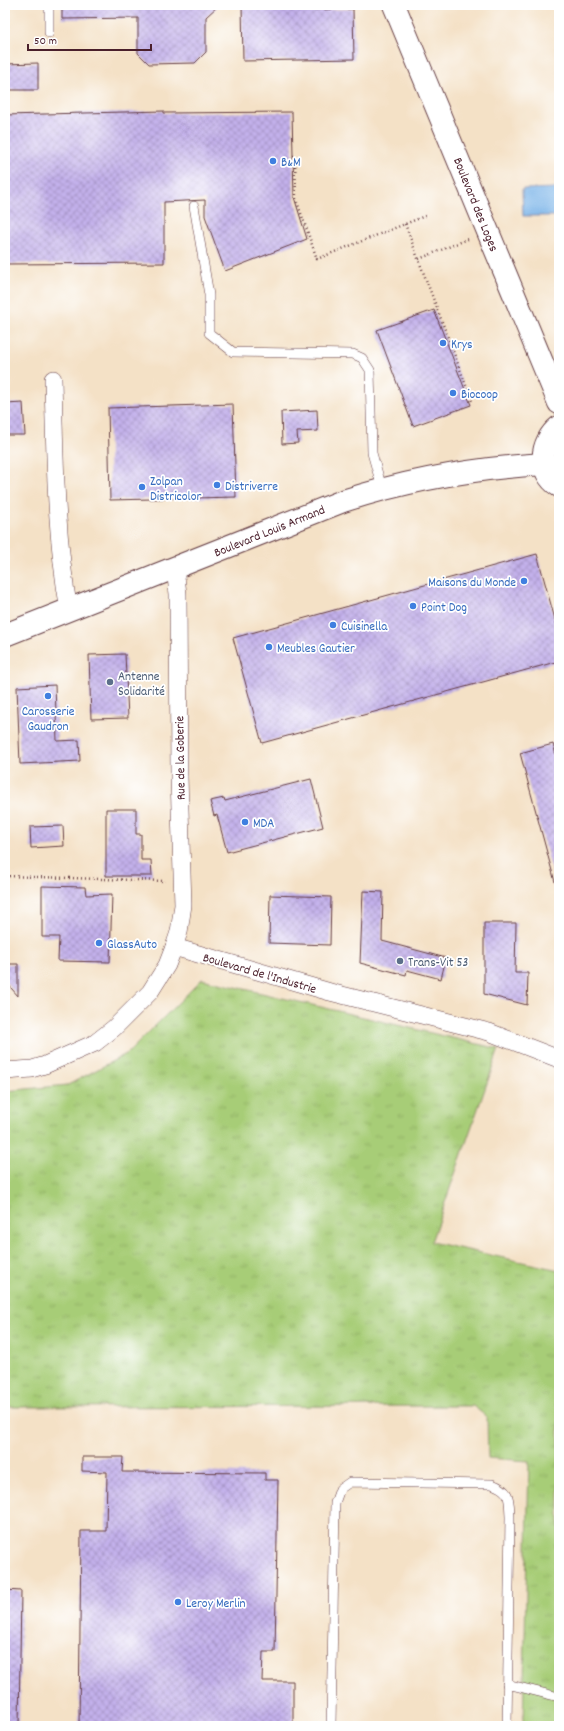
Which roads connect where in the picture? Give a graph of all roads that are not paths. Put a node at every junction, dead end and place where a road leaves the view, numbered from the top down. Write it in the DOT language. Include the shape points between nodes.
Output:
graph roads {
  1 [pos="49,5"];
  2 [pos="394,5"];
  3 [pos="49,33"];
  4 [pos="194,206"];
  5 [pos="53,379"];
  6 [pos="559,403"];
  7 [pos="559,427"];
  8 [pos="544,464"];
  9 [pos="559,486"];
  10 [pos="382,488"];
  11 [pos="175,568"];
  12 [pos="69,610"];
  13 [pos="5,635"];
  14 [pos="174,947"];
  15 [pos="559,1059"];
  16 [pos="5,1071"];
  17 [pos="507,1684"];
  18 [pos="559,1697"];
  19 [pos="331,1726"];
  20 [pos="507,1726"];
  1 -- 3 [label="lane"];
  2 -- 6 [label="street, Boulevard des Loges"];
  4 -- 10 [label="lane" via="209,295 209,333 232,352 353,354 362,358 370,370 372,453"];
  5 -- 12 [label="street" via="56,502 61,561"];
  7 -- 8 [label="street" via="546,444"];
  8 -- 9 [label="street" via="548,475"];
  8 -- 10 [label="street, Boulevard Louis Armand" via="442,475"];
  10 -- 11 [label="street, Boulevard Louis Armand"];
  11 -- 12 [label="street, Boulevard Louis Armand"];
  11 -- 14 [label="street, Rue de la Goberie" via="178,594 183,904"];
  12 -- 13 [label="street, Boulevard Louis Armand"];
  14 -- 15 [label="street, Boulevard de l'Industrie" via="330,992 489,1032"];
  14 -- 16 [label="street" via="167,965 150,992 95,1043 45,1065 32,1069"];
  17 -- 18 [label="lane"];
  17 -- 19 [label="lane" via="510,1517 509,1498 503,1488 492,1484 350,1482 340,1489 335,1503"];
  17 -- 20 [label="lane"];
}
